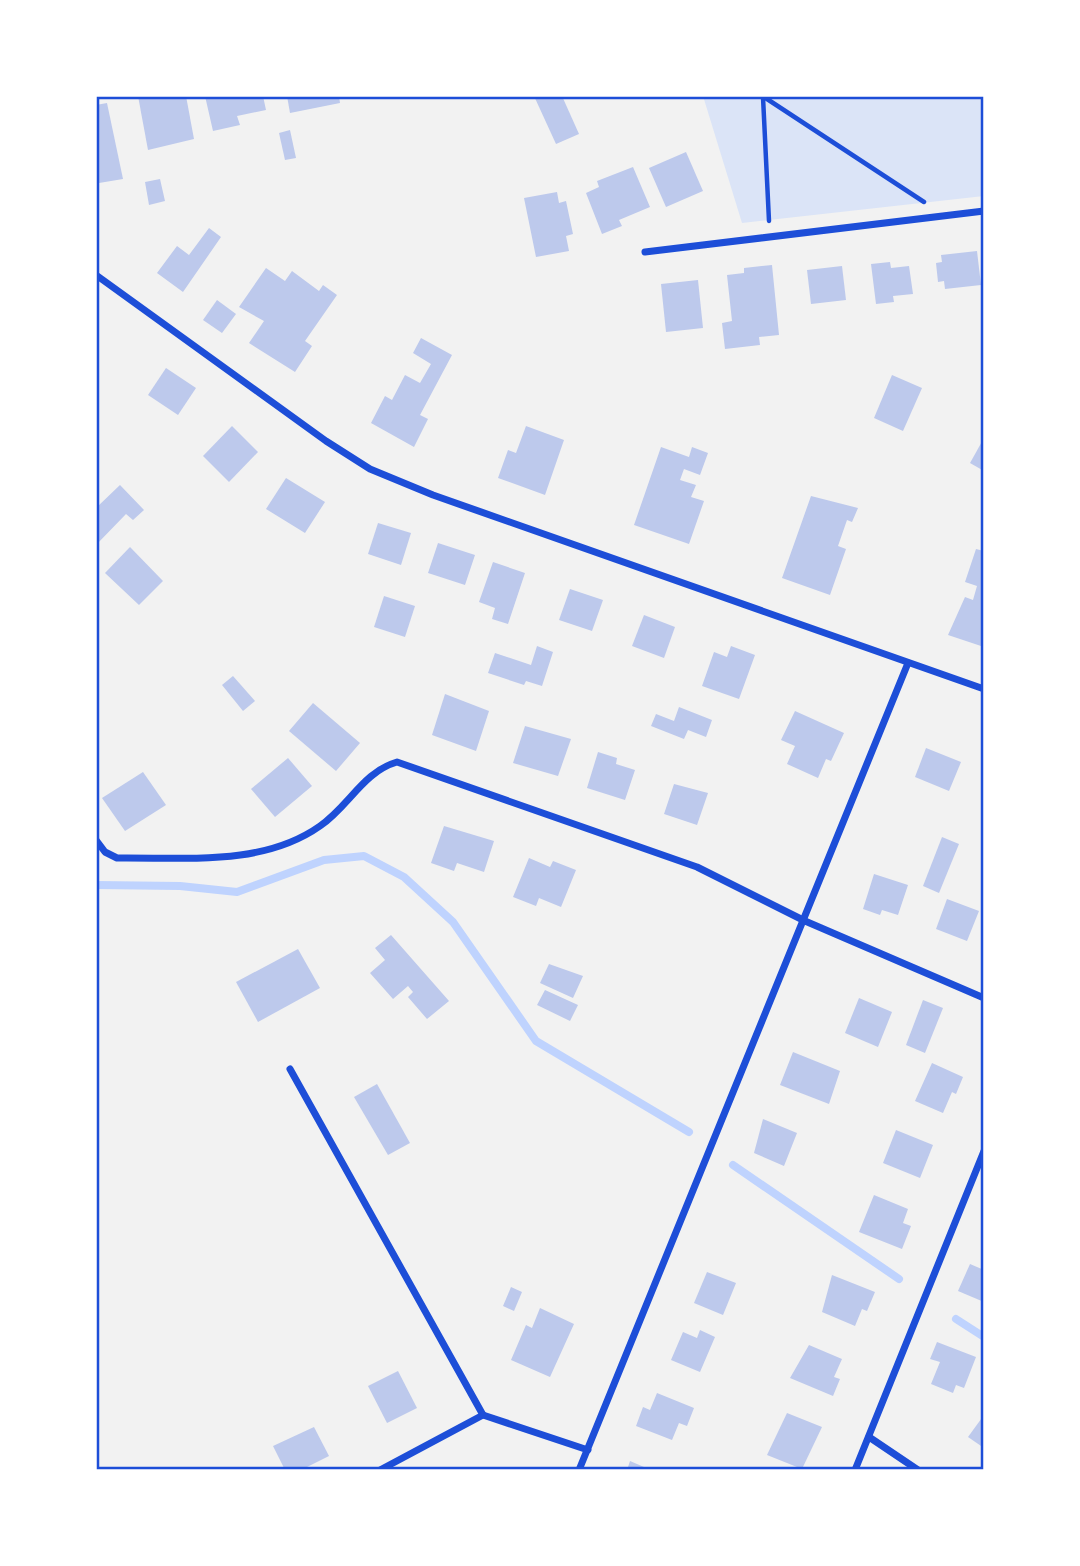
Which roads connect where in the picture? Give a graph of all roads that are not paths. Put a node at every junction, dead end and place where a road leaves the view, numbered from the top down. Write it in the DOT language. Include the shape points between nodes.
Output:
graph roads {
  1 [pos="984,211"];
  2 [pos="645,252"];
  3 [pos="96,275"];
  4 [pos="908,663"];
  5 [pos="984,689"];
  6 [pos="96,840"];
  7 [pos="805,920"];
  8 [pos="984,998"];
  9 [pos="290,1069"];
  10 [pos="984,1151"];
  11 [pos="981,1166"];
  12 [pos="483,1415"];
  13 [pos="869,1437"];
  14 [pos="588,1450"];
  15 [pos="380,1470"];
  16 [pos="579,1470"];
  17 [pos="855,1470"];
  18 [pos="918,1470"];
  1 -- 2 [label="street"];
  3 -- 4 [label="street" via="370,469"];
  4 -- 5 [label="street"];
  4 -- 7 [label="street"];
  6 -- 7 [label="street" via="117,858 244,856 320,826 380,767 397,762 697,867"];
  7 -- 8 [label="street"];
  7 -- 14 [label="street"];
  9 -- 12 [label="street"];
  10 -- 11 [label="street"];
  11 -- 13 [label="street"];
  12 -- 14 [label="street"];
  12 -- 15 [label="street"];
  13 -- 17 [label="street"];
  13 -- 18 [label="street"];
  14 -- 16 [label="street"];
}
